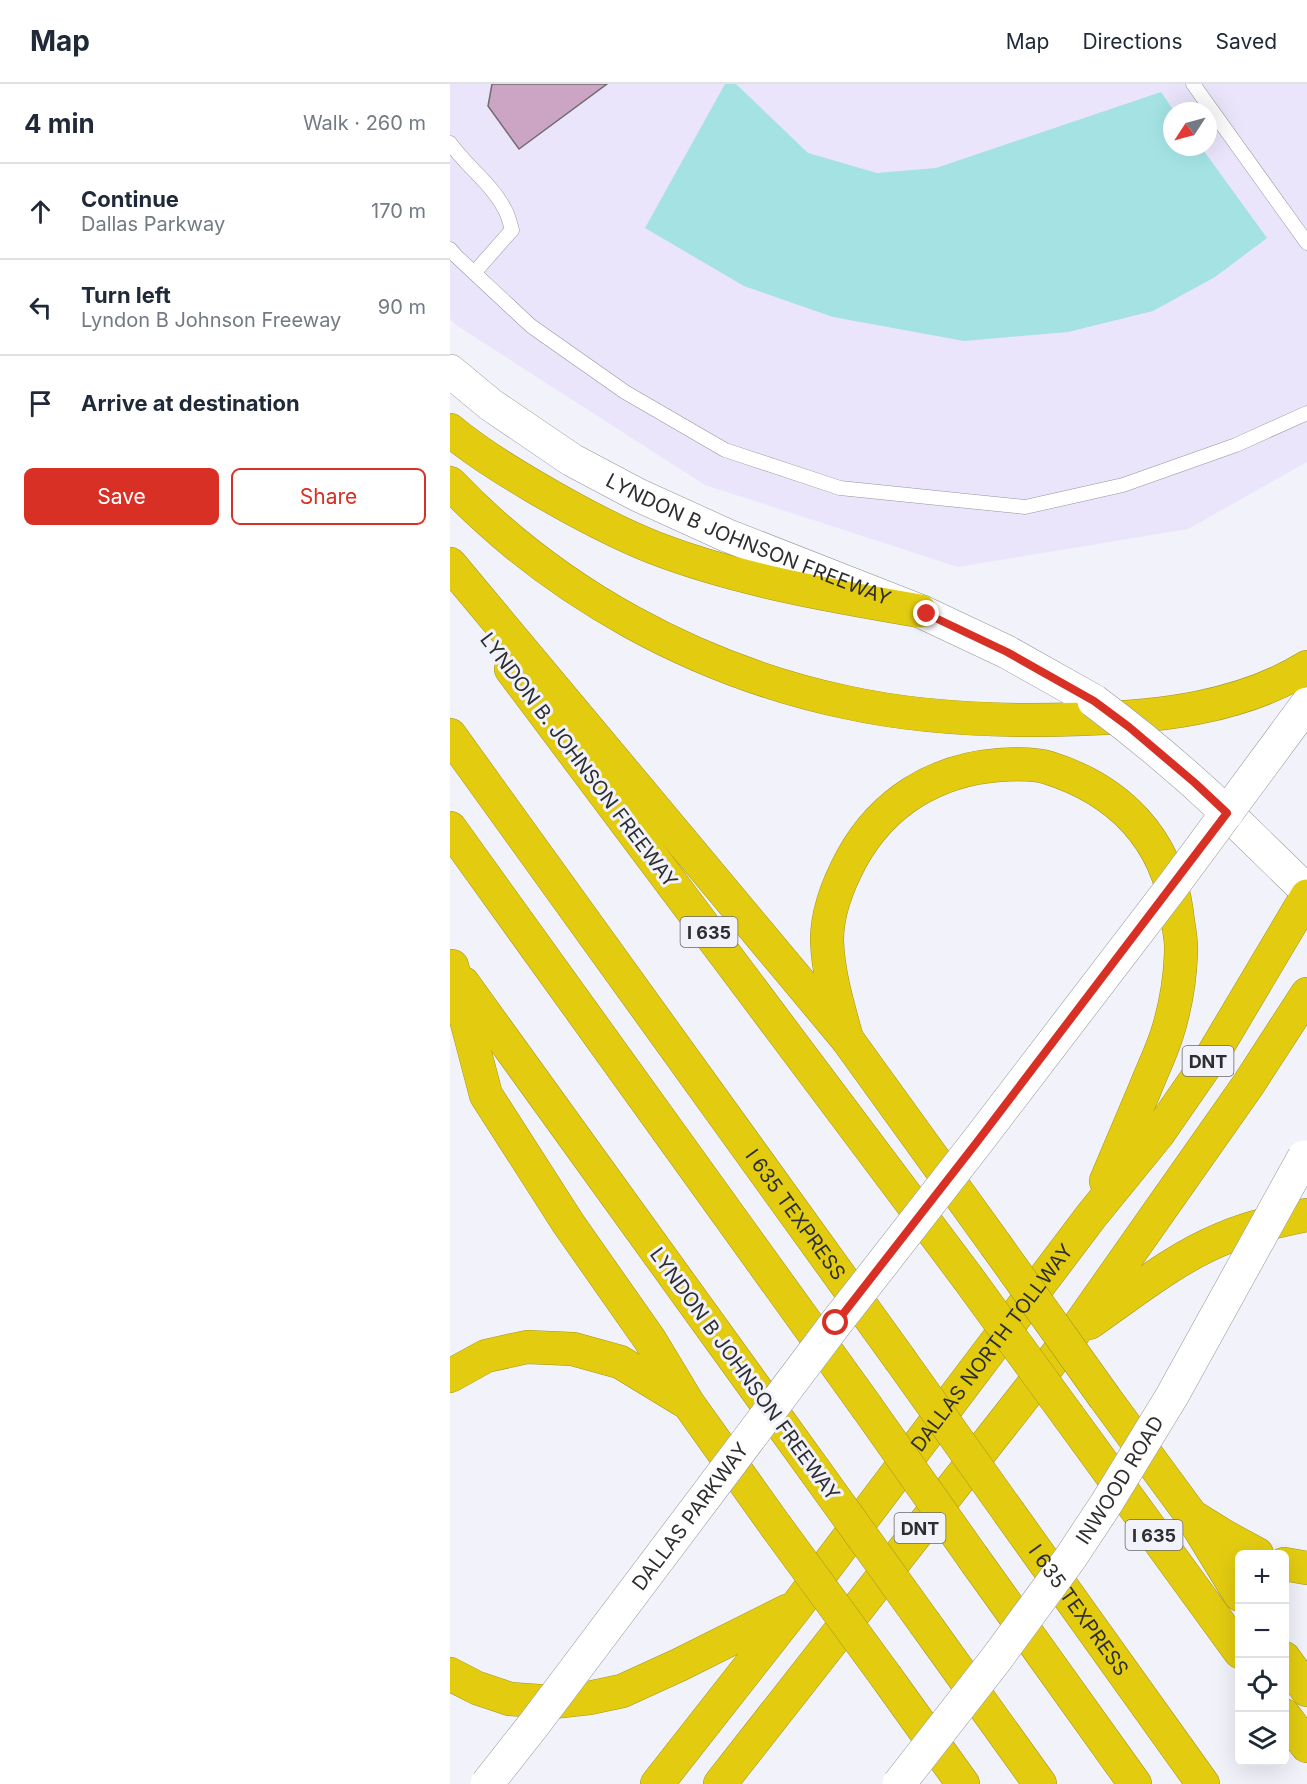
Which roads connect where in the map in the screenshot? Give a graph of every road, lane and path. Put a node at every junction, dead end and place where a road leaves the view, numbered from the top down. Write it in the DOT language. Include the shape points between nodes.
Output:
graph roads {
  1 [pos="1194,84"];
  2 [pos="450,143"];
  3 [pos="1307,243"];
  4 [pos="450,249"];
  5 [pos="474,273"];
  6 [pos="450,371"];
  7 [pos="1307,413"];
  8 [pos="450,430"];
  9 [pos="450,483"];
  10 [pos="450,564"];
  11 [pos="450,588"];
  12 [pos="923,613"];
  13 [pos="1307,668"];
  14 [pos="1307,704"];
  15 [pos="450,735"];
  16 [pos="1227,813"];
  17 [pos="450,828"];
  18 [pos="1307,891"];
  19 [pos="1307,896"];
  20 [pos="451,965"];
  21 [pos="1307,994"];
  22 [pos="847,1039"];
  23 [pos="1307,1152"];
  24 [pos="1092,1215"];
  25 [pos="1307,1215"];
  26 [pos="1073,1334"];
  27 [pos="450,1376"];
  28 [pos="688,1403"];
  29 [pos="1191,1515"];
  30 [pos="1250,1550"];
  31 [pos="1289,1565"];
  32 [pos="1307,1568"];
  33 [pos="1235,1588"];
  34 [pos="796,1607"];
  35 [pos="1235,1646"];
  36 [pos="1289,1665"];
  37 [pos="450,1674"];
  38 [pos="1307,1689"];
  39 [pos="768,1722"];
  40 [pos="1289,1722"];
  41 [pos="1307,1746"];
  42 [pos="487,1784"];
  43 [pos="657,1784"];
  44 [pos="720,1784"];
  45 [pos="742,1784"];
  46 [pos="899,1784"];
  47 [pos="963,1784"];
  48 [pos="1040,1784"];
  49 [pos="1135,1784"];
  50 [pos="1203,1784"];
  1 -- 3 [label="lane"];
  2 -- 5 [label="lane" via="504,207 512,230"];
  4 -- 5 [label="lane"];
  5 -- 7 [label="lane" via="531,326 625,392 725,450 840,488 1024,507 1123,485 1236,445"];
  6 -- 12 [label="main road, LYNDON B JOHNSON FREEWAY" via="491,405 572,460 638,495 726,535"];
  8 -- 12 [label="highway" via="555,499 656,548 714,568"];
  9 -- 13 [label="highway" via="532,557 590,598 718,664 846,703 978,720 1105,719 1232,700"];
  10 -- 22 [label="highway"];
  11 -- 35 [label="highway, LYNDON B. JOHNSON FREEWAY / I 635, bridge" via="968,1277"];
  12 -- 16 [label="main road, LYNDON B JOHNSON FREEWAY, bridge" via="1007,652 1094,701"];
  14 -- 16 [label="main road, DALLAS PARKWAY, bridge"];
  15 -- 50 [label="highway, I 635 TEXPRESS, bridge"];
  16 -- 18 [label="main road, LYNDON B JOHNSON FREEWAY"];
  16 -- 42 [label="main road, DALLAS PARKWAY, bridge"];
  17 -- 49 [label="highway, bridge"];
  19 -- 24 [label="highway, DALLAS NORTH TOLLWAY / DNT" via="1212,1056 1158,1134"];
  20 -- 28 [label="highway" via="486,1095"];
  20 -- 48 [label="highway, LYNDON B JOHNSON FREEWAY, bridge"];
  21 -- 26 [label="highway, DNT" via="1242,1094"];
  22 -- 24 [label="highway" via="830,975 827,939 832,907 862,840 885,814 913,791 945,777 978,767 1011,764 1047,767 1114,800 1143,828 1163,861 1175,901 1182,951 1167,1034"];
  22 -- 29 [label="highway, bridge"];
  23 -- 46 [label="main road, INWOOD ROAD, bridge" via="1172,1396 1106,1504 997,1658"];
  24 -- 34 [label="highway, DALLAS NORTH TOLLWAY / DNT"];
  25 -- 26 [label="highway" via="1260,1225 1221,1239 1181,1260"];
  26 -- 39 [label="highway, DNT"];
  27 -- 28 [label="highway" via="486,1356 528,1347 573,1349 620,1362"];
  28 -- 47 [label="highway, bridge"];
  29 -- 30 [label="highway"];
  29 -- 33 [label="highway"];
  31 -- 32 [label="highway"];
  34 -- 37 [label="highway" via="622,1691 553,1702 510,1699"];
  34 -- 43 [label="highway, DALLAS NORTH TOLLWAY / DNT"];
  36 -- 38 [label="highway"];
  39 -- 44 [label="highway, DNT"];
  39 -- 45 [label="highway"];
  40 -- 41 [label="highway"];
}
